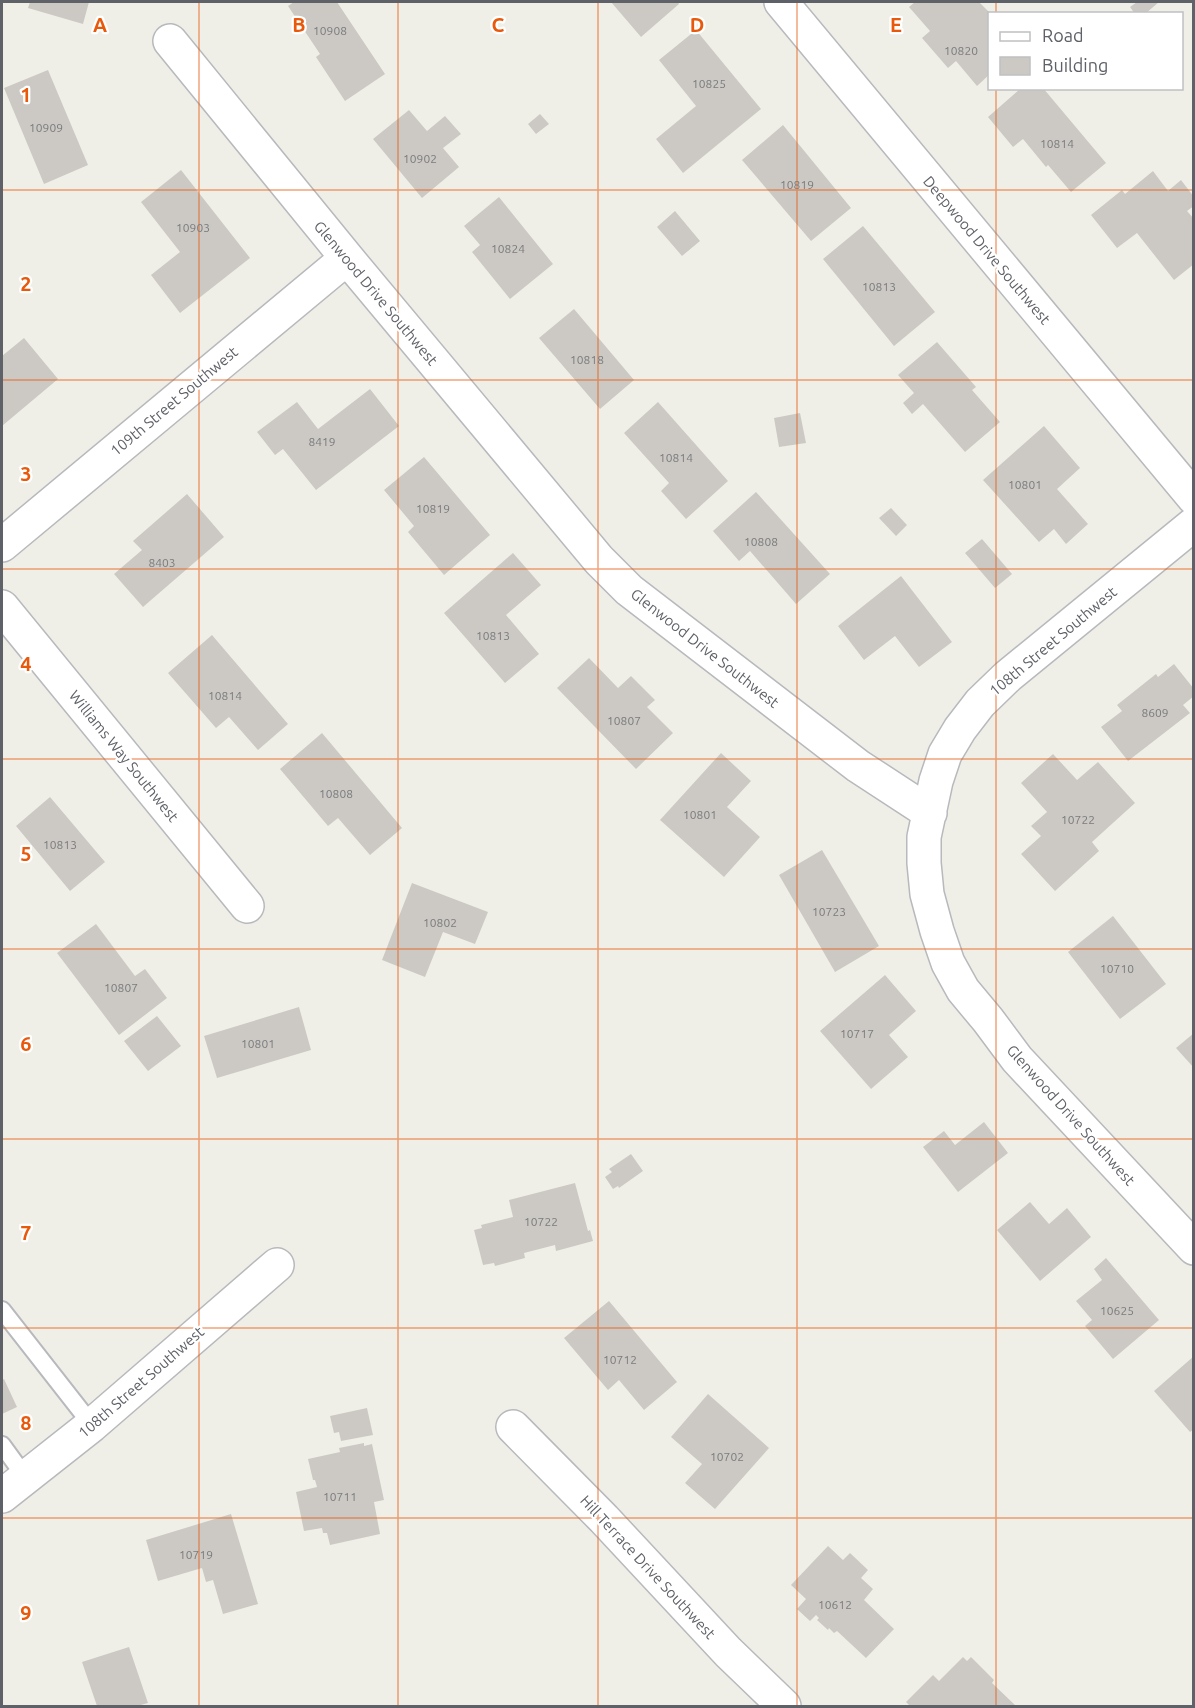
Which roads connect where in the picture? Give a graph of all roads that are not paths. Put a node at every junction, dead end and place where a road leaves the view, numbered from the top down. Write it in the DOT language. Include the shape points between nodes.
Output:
graph roads {
  1 [pos="782,2"];
  2 [pos="170,41"];
  3 [pos="347,258"];
  4 [pos="1194,498"];
  5 [pos="1194,524"];
  6 [pos="2,545"];
  7 [pos="2,607"];
  8 [pos="930,813"];
  9 [pos="247,906"];
  10 [pos="1194,1248"];
  11 [pos="277,1265"];
  12 [pos="2,1310"];
  13 [pos="92,1425"];
  14 [pos="513,1427"];
  15 [pos="2,1445"];
  16 [pos="14,1487"];
  17 [pos="784,1707"];
  1 -- 4 [label="street, Deepwood Drive Southwest"];
  2 -- 3 [label="street, Glenwood Drive Southwest"];
  3 -- 6 [label="street, 109th Street Southwest"];
  3 -- 8 [label="street, Glenwood Drive Southwest" via="599,560 629,590 858,766"];
  5 -- 8 [label="street, 108th Street Southwest" via="980,703 945,754"];
  7 -- 9 [label="street, Williams Way Southwest"];
  8 -- 10 [label="street, Glenwood Drive Southwest" via="924,837 927,894 948,963 963,990 1017,1059"];
  11 -- 13 [label="street, 108th Street Southwest"];
  12 -- 13 [label="lane"];
  13 -- 16 [label="street, 108th Street Southwest"];
  14 -- 17 [label="street, Hill Terrace Drive Southwest"];
  15 -- 16 [label="lane"];
}
